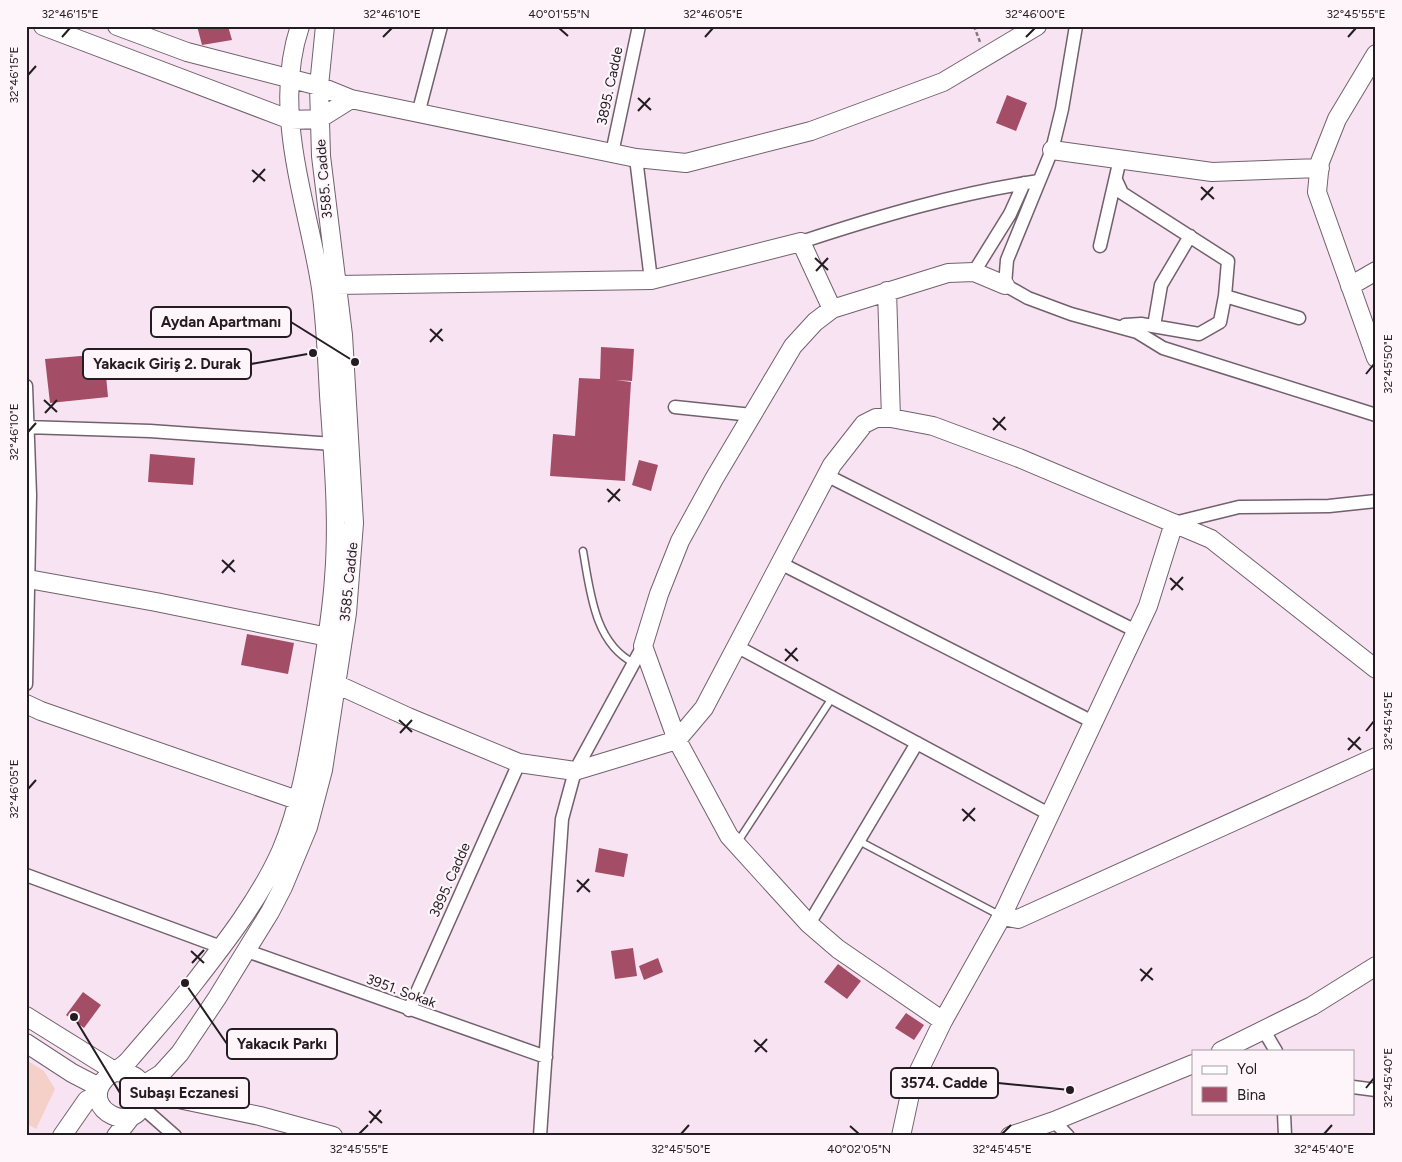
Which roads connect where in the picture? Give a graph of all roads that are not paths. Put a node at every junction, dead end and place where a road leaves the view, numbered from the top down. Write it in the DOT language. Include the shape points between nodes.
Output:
graph roads {
  1 [pos="43,26"];
  2 [pos="117,26"];
  3 [pos="300,26"];
  4 [pos="325,26"];
  5 [pos="441,26"];
  6 [pos="639,26"];
  7 [pos="1037,26"];
  8 [pos="1076,26"];
  9 [pos="1376,54"];
  10 [pos="291,80"];
  11 [pos="319,86"];
  12 [pos="351,99"];
  13 [pos="418,114"];
  14 [pos="319,119"];
  15 [pos="291,120"];
  16 [pos="1052,150"];
  17 [pos="612,153"];
  18 [pos="636,158"];
  19 [pos="1120,159"];
  20 [pos="1320,168"];
  21 [pos="1116,180"];
  22 [pos="1039,181"];
  23 [pos="1024,183"];
  24 [pos="1190,236"];
  25 [pos="801,242"];
  26 [pos="1100,246"];
  27 [pos="1376,271"];
  28 [pos="974,272"];
  29 [pos="651,280"];
  30 [pos="337,285"];
  31 [pos="1005,285"];
  32 [pos="1350,286"];
  33 [pos="887,291"];
  34 [pos="1225,296"];
  35 [pos="832,309"];
  36 [pos="1299,318"];
  37 [pos="1113,326"];
  38 [pos="1154,326"];
  39 [pos="1376,358"];
  40 [pos="26,386"];
  41 [pos="675,407"];
  42 [pos="752,414"];
  43 [pos="1376,415"];
  44 [pos="891,418"];
  45 [pos="27,427"];
  46 [pos="332,444"];
  47 [pos="826,476"];
  48 [pos="1376,501"];
  49 [pos="1174,523"];
  50 [pos="583,551"];
  51 [pos="780,563"];
  52 [pos="28,579"];
  53 [pos="1136,631"];
  54 [pos="328,637"];
  55 [pos="643,646"];
  56 [pos="736,646"];
  57 [pos="634,663"];
  58 [pos="1376,669"];
  59 [pos="26,684"];
  60 [pos="336,684"];
  61 [pos="832,698"];
  62 [pos="26,704"];
  63 [pos="1093,722"];
  64 [pos="677,740"];
  65 [pos="917,743"];
  66 [pos="1376,757"];
  67 [pos="519,763"];
  68 [pos="575,771"];
  69 [pos="297,800"];
  70 [pos="1049,814"];
  71 [pos="859,841"];
  72 [pos="736,844"];
  73 [pos="26,875"];
  74 [pos="1002,916"];
  75 [pos="809,924"];
  76 [pos="221,946"];
  77 [pos="247,951"];
  78 [pos="1376,966"];
  79 [pos="409,1010"];
  80 [pos="26,1016"];
  81 [pos="943,1022"];
  82 [pos="1264,1031"];
  83 [pos="26,1043"];
  84 [pos="1223,1050"];
  85 [pos="1275,1050"];
  86 [pos="546,1057"];
  87 [pos="1192,1064"];
  88 [pos="116,1072"];
  89 [pos="1354,1087"];
  90 [pos="1376,1090"];
  91 [pos="99,1091"];
  92 [pos="140,1100"];
  93 [pos="1284,1114"];
  94 [pos="1054,1122"];
  95 [pos="62,1136"];
  96 [pos="116,1136"];
  97 [pos="175,1136"];
  98 [pos="332,1136"];
  99 [pos="540,1136"];
  100 [pos="901,1136"];
  101 [pos="1010,1136"];
  102 [pos="1068,1136"];
  103 [pos="1285,1136"];
  1 -- 15 [label="street"];
  2 -- 10 [label="street" via="187,52"];
  3 -- 10 [label="street, 3585. Cadde"];
  4 -- 11 [label="street, 3585. Cadde"];
  5 -- 13 [label="street"];
  6 -- 17 [label="street, 3895. Cadde"];
  7 -- 18 [label="street" via="943,82 811,131 686,163"];
  8 -- 16 [label="street"];
  9 -- 20 [label="street" via="1337,119"];
  10 -- 11 [label="street"];
  10 -- 15 [label="street, 3585. Cadde"];
  11 -- 12 [label="street"];
  11 -- 14 [label="street, 3585. Cadde"];
  12 -- 13 [label="street"];
  12 -- 14 [label="street"];
  13 -- 17 [label="street"];
  14 -- 15 [label="street"];
  14 -- 30 [label="street, 3585. Cadde" via="323,187"];
  15 -- 46 [label="street, 3585. Cadde" via="296,163 322,292"];
  16 -- 19 [label="street"];
  16 -- 22 [label="street"];
  17 -- 18 [label="street"];
  18 -- 29 [label="street"];
  19 -- 20 [label="street" via="1212,172"];
  19 -- 21 [label="street"];
  20 -- 32 [label="street" via="1317,192"];
  21 -- 24 [label="street" via="1122,193"];
  21 -- 26 [label="street"];
  22 -- 23 [label="street"];
  22 -- 31 [label="street" via="1007,260"];
  23 -- 25 [label="street" via="892,212"];
  23 -- 28 [label="street" via="1010,214"];
  24 -- 34 [label="street" via="1228,261"];
  24 -- 38 [label="street" via="1161,285"];
  25 -- 29 [label="street"];
  25 -- 35 [label="street"];
  27 -- 32 [label="street"];
  28 -- 31 [label="street"];
  28 -- 33 [label="street" via="948,273"];
  29 -- 30 [label="street"];
  30 -- 60 [label="street, 3585. Cadde" via="354,523"];
  31 -- 37 [label="street" via="1046,305"];
  32 -- 39 [label="street"];
  33 -- 35 [label="street"];
  33 -- 44 [label="street"];
  34 -- 36 [label="street"];
  34 -- 38 [label="street" via="1220,322 1199,334"];
  35 -- 42 [label="street" via="814,322 793,346"];
  37 -- 38 [label="street"];
  37 -- 43 [label="street" via="1137,332 1163,348"];
  40 -- 45 [label="street"];
  41 -- 42 [label="street"];
  42 -- 55 [label="street" via="680,541"];
  44 -- 47 [label="street" via="876,418 864,424"];
  44 -- 49 [label="street" via="933,426"];
  45 -- 46 [label="street" via="150,431"];
  45 -- 52 [label="street" via="30,495"];
  46 -- 54 [label="street, 3585. Cadde" via="336,528"];
  47 -- 51 [label="street"];
  47 -- 53 [label="street"];
  48 -- 49 [label="street" via="1329,506 1239,507"];
  49 -- 53 [label="street" via="1148,606"];
  49 -- 58 [label="street" via="1212,539"];
  50 -- 57 [label="lane" via="594,608 607,637 617,652"];
  51 -- 56 [label="street"];
  51 -- 63 [label="street"];
  52 -- 54 [label="street"];
  52 -- 59 [label="street"];
  53 -- 63 [label="street"];
  54 -- 69 [label="street, 3585. Cadde"];
  55 -- 57 [label="street"];
  55 -- 64 [label="street"];
  56 -- 61 [label="street"];
  56 -- 64 [label="street" via="704,708"];
  57 -- 68 [label="street"];
  60 -- 67 [label="street"];
  60 -- 77 [label="street, 3585. Cadde" via="323,770 308,827 283,887"];
  61 -- 65 [label="street"];
  61 -- 72 [label="lane"];
  62 -- 69 [label="street"];
  63 -- 70 [label="street"];
  64 -- 68 [label="street"];
  64 -- 72 [label="street"];
  65 -- 70 [label="street"];
  65 -- 71 [label="street"];
  66 -- 74 [label="street" via="1018,919"];
  67 -- 68 [label="street"];
  67 -- 79 [label="street, 3895. Cadde"];
  68 -- 86 [label="street" via="562,819"];
  69 -- 76 [label="street, 3585. Cadde" via="275,864"];
  70 -- 74 [label="street"];
  71 -- 74 [label="lane"];
  71 -- 75 [label="street"];
  72 -- 75 [label="street"];
  73 -- 76 [label="street"];
  74 -- 81 [label="street"];
  75 -- 81 [label="street" via="838,949"];
  76 -- 88 [label="street, 3585. Cadde" via="181,1000"];
  77 -- 79 [label="street, 3951. Sokak"];
  77 -- 92 [label="street, 3585. Cadde" via="180,1053"];
  78 -- 82 [label="street"];
  79 -- 86 [label="street, 3951. Sokak"];
  80 -- 88 [label="street"];
  81 -- 100 [label="street" via="912,1085"];
  82 -- 84 [label="street"];
  82 -- 85 [label="street"];
  83 -- 91 [label="street"];
  86 -- 99 [label="street"];
  87 -- 94 [label="street"];
  88 -- 91 [label="street, 3585. Cadde" via="109,1075"];
  88 -- 92 [label="street" via="131,1074"];
  89 -- 90 [label="street"];
  91 -- 92 [label="street" via="99,1102 108,1114 123,1118"];
  91 -- 95 [label="street, 3585. Cadde" via="87,1100"];
  92 -- 96 [label="street, 3585. Cadde"];
  92 -- 97 [label="street"];
  92 -- 98 [label="street" via="260,1116"];
  93 -- 103 [label="street"];
  94 -- 101 [label="street"];
  94 -- 102 [label="street"];
}
